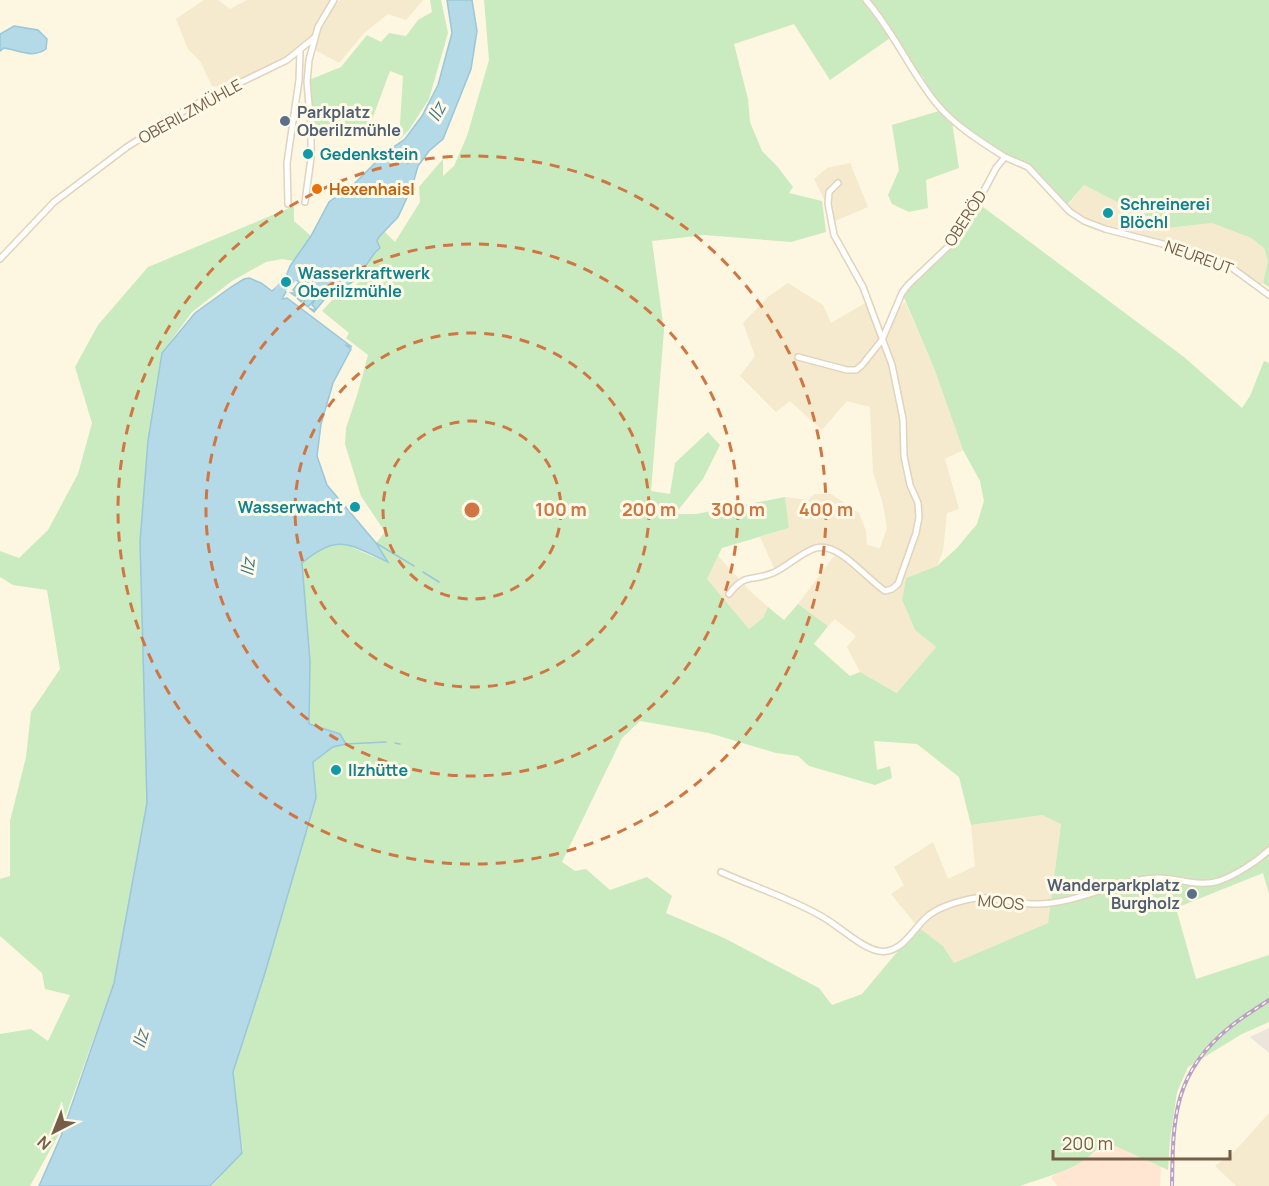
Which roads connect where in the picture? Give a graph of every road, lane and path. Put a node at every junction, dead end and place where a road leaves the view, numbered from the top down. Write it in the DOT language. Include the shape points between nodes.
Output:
graph roads {
  1 [pos="334,0"];
  2 [pos="866,0"];
  3 [pos="314,38"];
  4 [pos="300,51"];
  5 [pos="1005,157"];
  6 [pos="838,183"];
  7 [pos="304,202"];
  8 [pos="288,204"];
  9 [pos="0,259"];
  10 [pos="1269,295"];
  11 [pos="882,340"];
  12 [pos="798,357"];
  13 [pos="729,594"];
  14 [pos="1269,850"];
  15 [pos="721,872"];
  1 -- 3 [label="street"];
  2 -- 5 [label="street" via="936,104"];
  3 -- 4 [label="street, OBERILZMÜHLE"];
  3 -- 7 [label="street" via="307,82 311,158"];
  4 -- 8 [label="street" via="288,163"];
  4 -- 9 [label="street, OBERILZMÜHLE" via="180,113 127,147 40,216"];
  5 -- 10 [label="street, NEUREUT" via="1028,167 1070,212 1084,221 1228,265"];
  5 -- 11 [label="street, OBERÖD" via="952,243 900,296"];
  6 -- 11 [label="street" via="829,192 828,204 834,235 863,287"];
  11 -- 12 [label="street, OBERÖD" via="856,370"];
  11 -- 13 [label="street" via="894,374 903,419 904,456 919,518 898,584 885,591 838,550 826,546 799,555 776,572 739,581"];
  14 -- 15 [label="street, MOOS" via="1240,870 1206,884 1155,878 1057,903 1020,904 971,898 928,916 896,949 888,952 865,945 809,909"];
}
